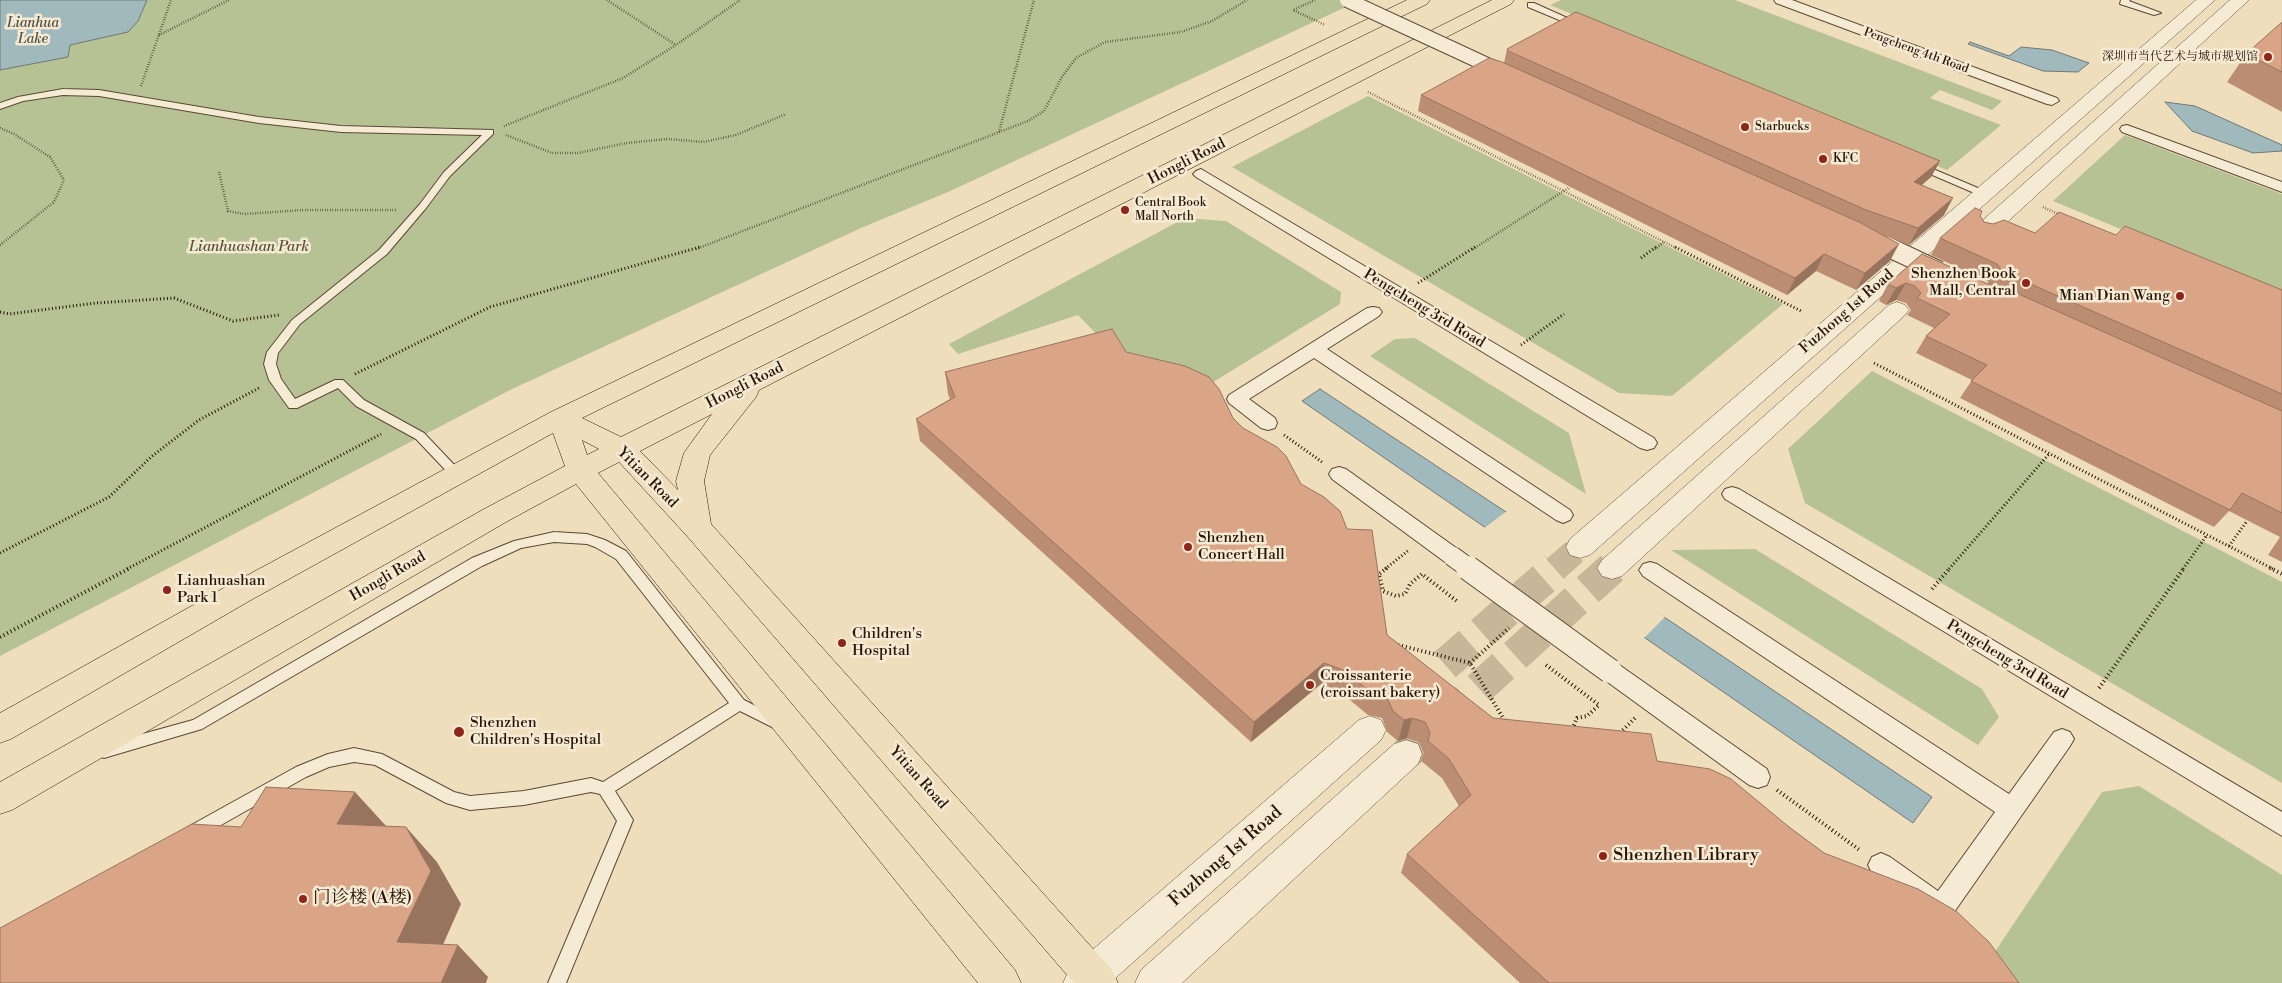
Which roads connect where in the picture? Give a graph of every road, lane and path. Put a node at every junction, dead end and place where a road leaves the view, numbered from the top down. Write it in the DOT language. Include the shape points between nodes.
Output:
graph roads {
  1 [pos="171,0"];
  2 [pos="229,0"];
  3 [pos="607,0"];
  4 [pos="740,0"];
  5 [pos="1034,0"];
  6 [pos="1247,0"];
  7 [pos="1315,0"];
  8 [pos="1347,0"];
  9 [pos="1421,0"];
  10 [pos="1505,0"];
  11 [pos="1780,0"];
  12 [pos="2126,0"];
  13 [pos="2206,0"];
  14 [pos="2240,0"];
  15 [pos="1531,5"];
  16 [pos="2157,13"];
  17 [pos="1326,26"];
  18 [pos="1584,27"];
  19 [pos="158,35"];
  20 [pos="676,45"];
  21 [pos="1514,77"];
  22 [pos="1364,90"];
  23 [pos="136,100"];
  24 [pos="2052,101"];
  25 [pos="0,106"];
  26 [pos="786,114"];
  27 [pos="0,128"];
  28 [pos="2127,129"];
  29 [pos="490,132"];
  30 [pos="999,132"];
  31 [pos="1910,163"];
  32 [pos="219,172"];
  33 [pos="1201,174"];
  34 [pos="1570,187"];
  35 [pos="2282,187"];
  36 [pos="1563,191"];
  37 [pos="1982,193"];
  38 [pos="2042,207"];
  39 [pos="419,210"];
  40 [pos="2061,215"];
  41 [pos="1983,232"];
  42 [pos="1860,235"];
  43 [pos="1664,242"];
  44 [pos="0,245"];
  45 [pos="1641,258"];
  46 [pos="1957,279"];
  47 [pos="1401,294"];
  48 [pos="1897,310"];
  49 [pos="0,312"];
  50 [pos="308,312"];
  51 [pos="1373,312"];
  52 [pos="1803,312"];
  53 [pos="1564,314"];
  54 [pos="1314,349"];
  55 [pos="1504,357"];
  56 [pos="1874,363"];
  57 [pos="275,380"];
  58 [pos="756,381"];
  59 [pos="339,383"];
  60 [pos="560,418"];
  61 [pos="1268,423"];
  62 [pos="399,425"];
  63 [pos="1647,443"];
  64 [pos="622,449"];
  65 [pos="2049,454"];
  66 [pos="580,470"];
  67 [pos="1339,474"];
  68 [pos="456,475"];
  69 [pos="1732,494"];
  70 [pos="1563,515"];
  71 [pos="2247,520"];
  72 [pos="697,528"];
  73 [pos="2208,535"];
  74 [pos="1426,537"];
  75 [pos="2229,546"];
  76 [pos="1580,547"];
  77 [pos="0,553"];
  78 [pos="1612,568"];
  79 [pos="1650,570"];
  80 [pos="2282,574"];
  81 [pos="1458,602"];
  82 [pos="1917,605"];
  83 [pos="1528,611"];
  84 [pos="0,637"];
  85 [pos="1389,643"];
  86 [pos="1470,663"];
  87 [pos="1546,666"];
  88 [pos="1653,701"];
  89 [pos="739,704"];
  90 [pos="2086,707"];
  91 [pos="1507,726"];
  92 [pos="0,729"];
  93 [pos="1370,730"];
  94 [pos="796,733"];
  95 [pos="1574,734"];
  96 [pos="1613,739"];
  97 [pos="2062,739"];
  98 [pos="1406,754"];
  99 [pos="63,763"];
  100 [pos="1758,777"];
  101 [pos="605,788"];
  102 [pos="0,799"];
  103 [pos="2012,810"];
  104 [pos="2282,825"];
  105 [pos="179,840"];
  106 [pos="1881,865"];
  107 [pos="1090,980"];
  108 [pos="557,983"];
  109 [pos="1002,983"];
  110 [pos="1154,983"];
  1 -- 19 [label="path"];
  2 -- 19 [label="path"];
  3 -- 20 [label="path"];
  4 -- 20 [label="path"];
  5 -- 30 [label="path"];
  6 -- 30 [label="path" via="1212,21 1181,32 1105,42 1076,58 1044,110 1028,121"];
  7 -- 17 [label="path" via="1293,10"];
  8 -- 21 [label="street, bridge"];
  9 -- 60 [label="main road"];
  10 -- 58 [label="main road, Hongli Road"];
  11 -- 24 [label="street, Pengcheng 4th Road"];
  12 -- 16 [label="lane" via="2123,2"];
  13 -- 37 [label="street, Fuzhong 1st Road"];
  14 -- 41 [label="street"];
  15 -- 18 [label="lane"];
  19 -- 23 [label="path"];
  20 -- 29 [label="path" via="623,78"];
  22 -- 36 [label="path"];
  23 -- 25 [label="lane" via="99,93 64,92"];
  23 -- 29 [label="lane" via="258,120 341,129"];
  26 -- 29 [label="path" via="736,135 703,142 660,140 578,153 552,153"];
  27 -- 44 [label="path" via="50,158 64,180 54,202"];
  28 -- 35 [label="street"];
  29 -- 39 [label="lane" via="447,174"];
  30 -- 59 [label="path" via="690,251 490,307"];
  31 -- 37 [label="lane"];
  32 -- 39 [label="path" via="228,211 244,214 303,210"];
  33 -- 47 [label="street, Pengcheng 3rd Road"];
  34 -- 36 [label="path"];
  36 -- 43 [label="path"];
  36 -- 47 [label="path"];
  37 -- 76 [label="street, Fuzhong 1st Road"];
  38 -- 40 [label="path"];
  39 -- 50 [label="lane" via="382,252"];
  42 -- 46 [label="street, bridge"];
  43 -- 45 [label="path"];
  43 -- 52 [label="path"];
  47 -- 55 [label="street, Pengcheng 3rd Road"];
  48 -- 78 [label="street, Fuzhong 1st Road"];
  49 -- 50 [label="path" via="9,314 96,303 174,298 233,321"];
  50 -- 57 [label="lane" via="282,336 273,352 270,364"];
  51 -- 54 [label="street"];
  53 -- 55 [label="path"];
  54 -- 61 [label="street" via="1236,399"];
  54 -- 70 [label="street"];
  55 -- 63 [label="street, Pengcheng 3rd Road"];
  56 -- 65 [label="path"];
  57 -- 59 [label="lane" via="293,405"];
  57 -- 77 [label="path" via="199,420 150,458 109,497"];
  58 -- 64 [label="main road, Hongli Road"];
  58 -- 72 [label="main road" via="697,453 690,481"];
  59 -- 62 [label="lane" via="360,403"];
  60 -- 64 [label="main road, Yitian Road"];
  60 -- 66 [label="main road"];
  60 -- 68 [label="main road"];
  61 -- 67 [label="path"];
  62 -- 68 [label="lane" via="420,436"];
  62 -- 84 [label="path"];
  64 -- 66 [label="main road, Hongli Road"];
  64 -- 72 [label="main road, Yitian Road"];
  65 -- 73 [label="path"];
  65 -- 82 [label="path"];
  66 -- 94 [label="main road"];
  66 -- 99 [label="main road, Hongli Road"];
  67 -- 74 [label="street"];
  68 -- 92 [label="main road"];
  69 -- 82 [label="street, Pengcheng 3rd Road"];
  71 -- 75 [label="path"];
  72 -- 107 [label="main road, Yitian Road"];
  73 -- 75 [label="path"];
  73 -- 90 [label="path"];
  74 -- 81 [label="path" via="1379,574 1381,587 1392,595 1405,594 1410,584 1422,574"];
  74 -- 83 [label="street, bridge"];
  75 -- 80 [label="path"];
  79 -- 103 [label="street"];
  82 -- 90 [label="street, Pengcheng 3rd Road"];
  83 -- 86 [label="path"];
  83 -- 88 [label="street, bridge"];
  85 -- 86 [label="path, bridge"];
  86 -- 91 [label="path, bridge"];
  87 -- 95 [label="path" via="1599,705 1587,716 1574,721"];
  88 -- 96 [label="path"];
  88 -- 100 [label="street"];
  89 -- 94 [label="lane"];
  89 -- 99 [label="lane" via="621,555 593,541 554,537 519,544 477,562 197,725"];
  89 -- 101 [label="lane"];
  90 -- 104 [label="street, Pengcheng 3rd Road"];
  93 -- 107 [label="street, Fuzhong 1st Road"];
  94 -- 109 [label="main road"];
  97 -- 103 [label="street"];
  98 -- 110 [label="street"];
  99 -- 102 [label="main road, Hongli Road"];
  100 -- 106 [label="path"];
  101 -- 105 [label="lane" via="591,785 524,798 470,803 452,798 377,759 354,755 301,772"];
  101 -- 108 [label="lane" via="625,820"];
  103 -- 106 [label="street" via="1941,909"];
}
